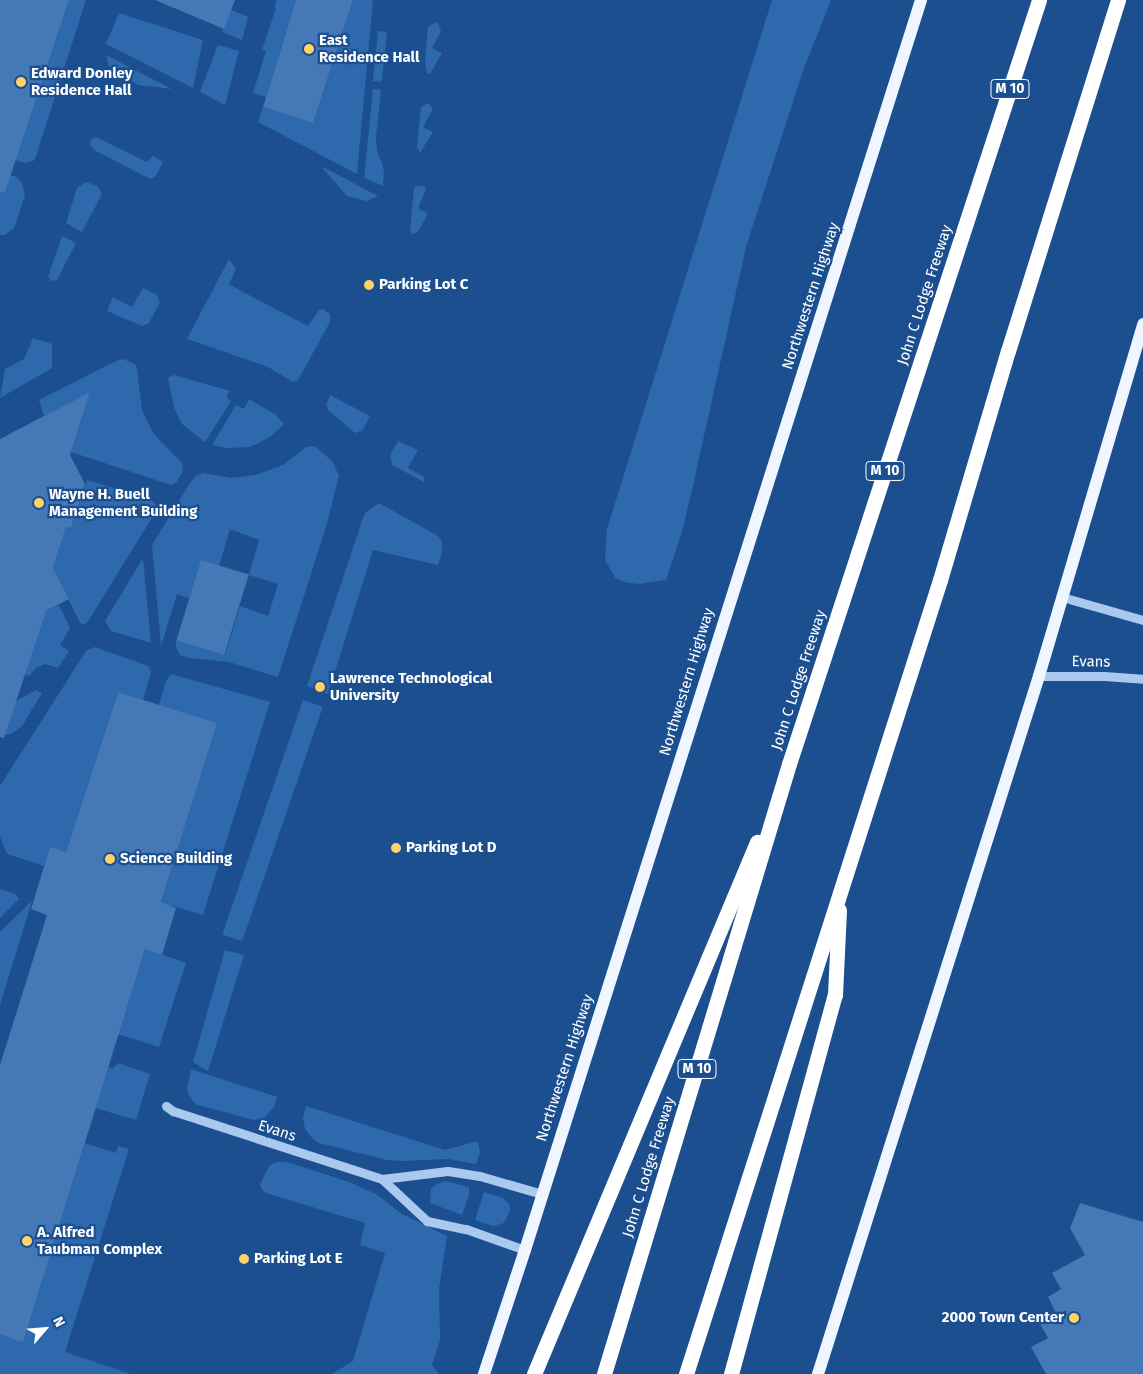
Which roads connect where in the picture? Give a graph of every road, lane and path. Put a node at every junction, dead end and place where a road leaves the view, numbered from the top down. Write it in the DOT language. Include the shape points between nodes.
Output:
graph roads {
  1 [pos="921,0"];
  2 [pos="1038,0"];
  3 [pos="1118,0"];
  4 [pos="1143,324"];
  5 [pos="1062,598"];
  6 [pos="1143,620"];
  7 [pos="1039,676"];
  8 [pos="1143,679"];
  9 [pos="790,764"];
  10 [pos="840,889"];
  11 [pos="166,1106"];
  12 [pos="382,1179"];
  13 [pos="542,1194"];
  14 [pos="526,1250"];
  15 [pos="484,1374"];
  16 [pos="534,1374"];
  17 [pos="604,1374"];
  18 [pos="686,1374"];
  19 [pos="731,1374"];
  20 [pos="818,1374"];
  1 -- 13 [label="main road, Northwestern Highway"];
  2 -- 9 [label="highway, John C Lodge Freeway / M 10"];
  3 -- 10 [label="highway" via="940,580"];
  4 -- 5 [label="main road"];
  5 -- 6 [label="street"];
  5 -- 7 [label="main road"];
  7 -- 8 [label="street, Evans"];
  7 -- 20 [label="main road"];
  9 -- 16 [label="highway"];
  9 -- 17 [label="highway, John C Lodge Freeway / M 10"];
  10 -- 18 [label="highway"];
  10 -- 19 [label="highway" via="835,995"];
  11 -- 12 [label="street, Evans"];
  12 -- 13 [label="street, Evans" via="448,1171 480,1176"];
  12 -- 14 [label="street, Evans" via="427,1221 466,1229"];
  13 -- 14 [label="main road, Northwestern Highway"];
  14 -- 15 [label="main road, Northwestern Highway"];
}
